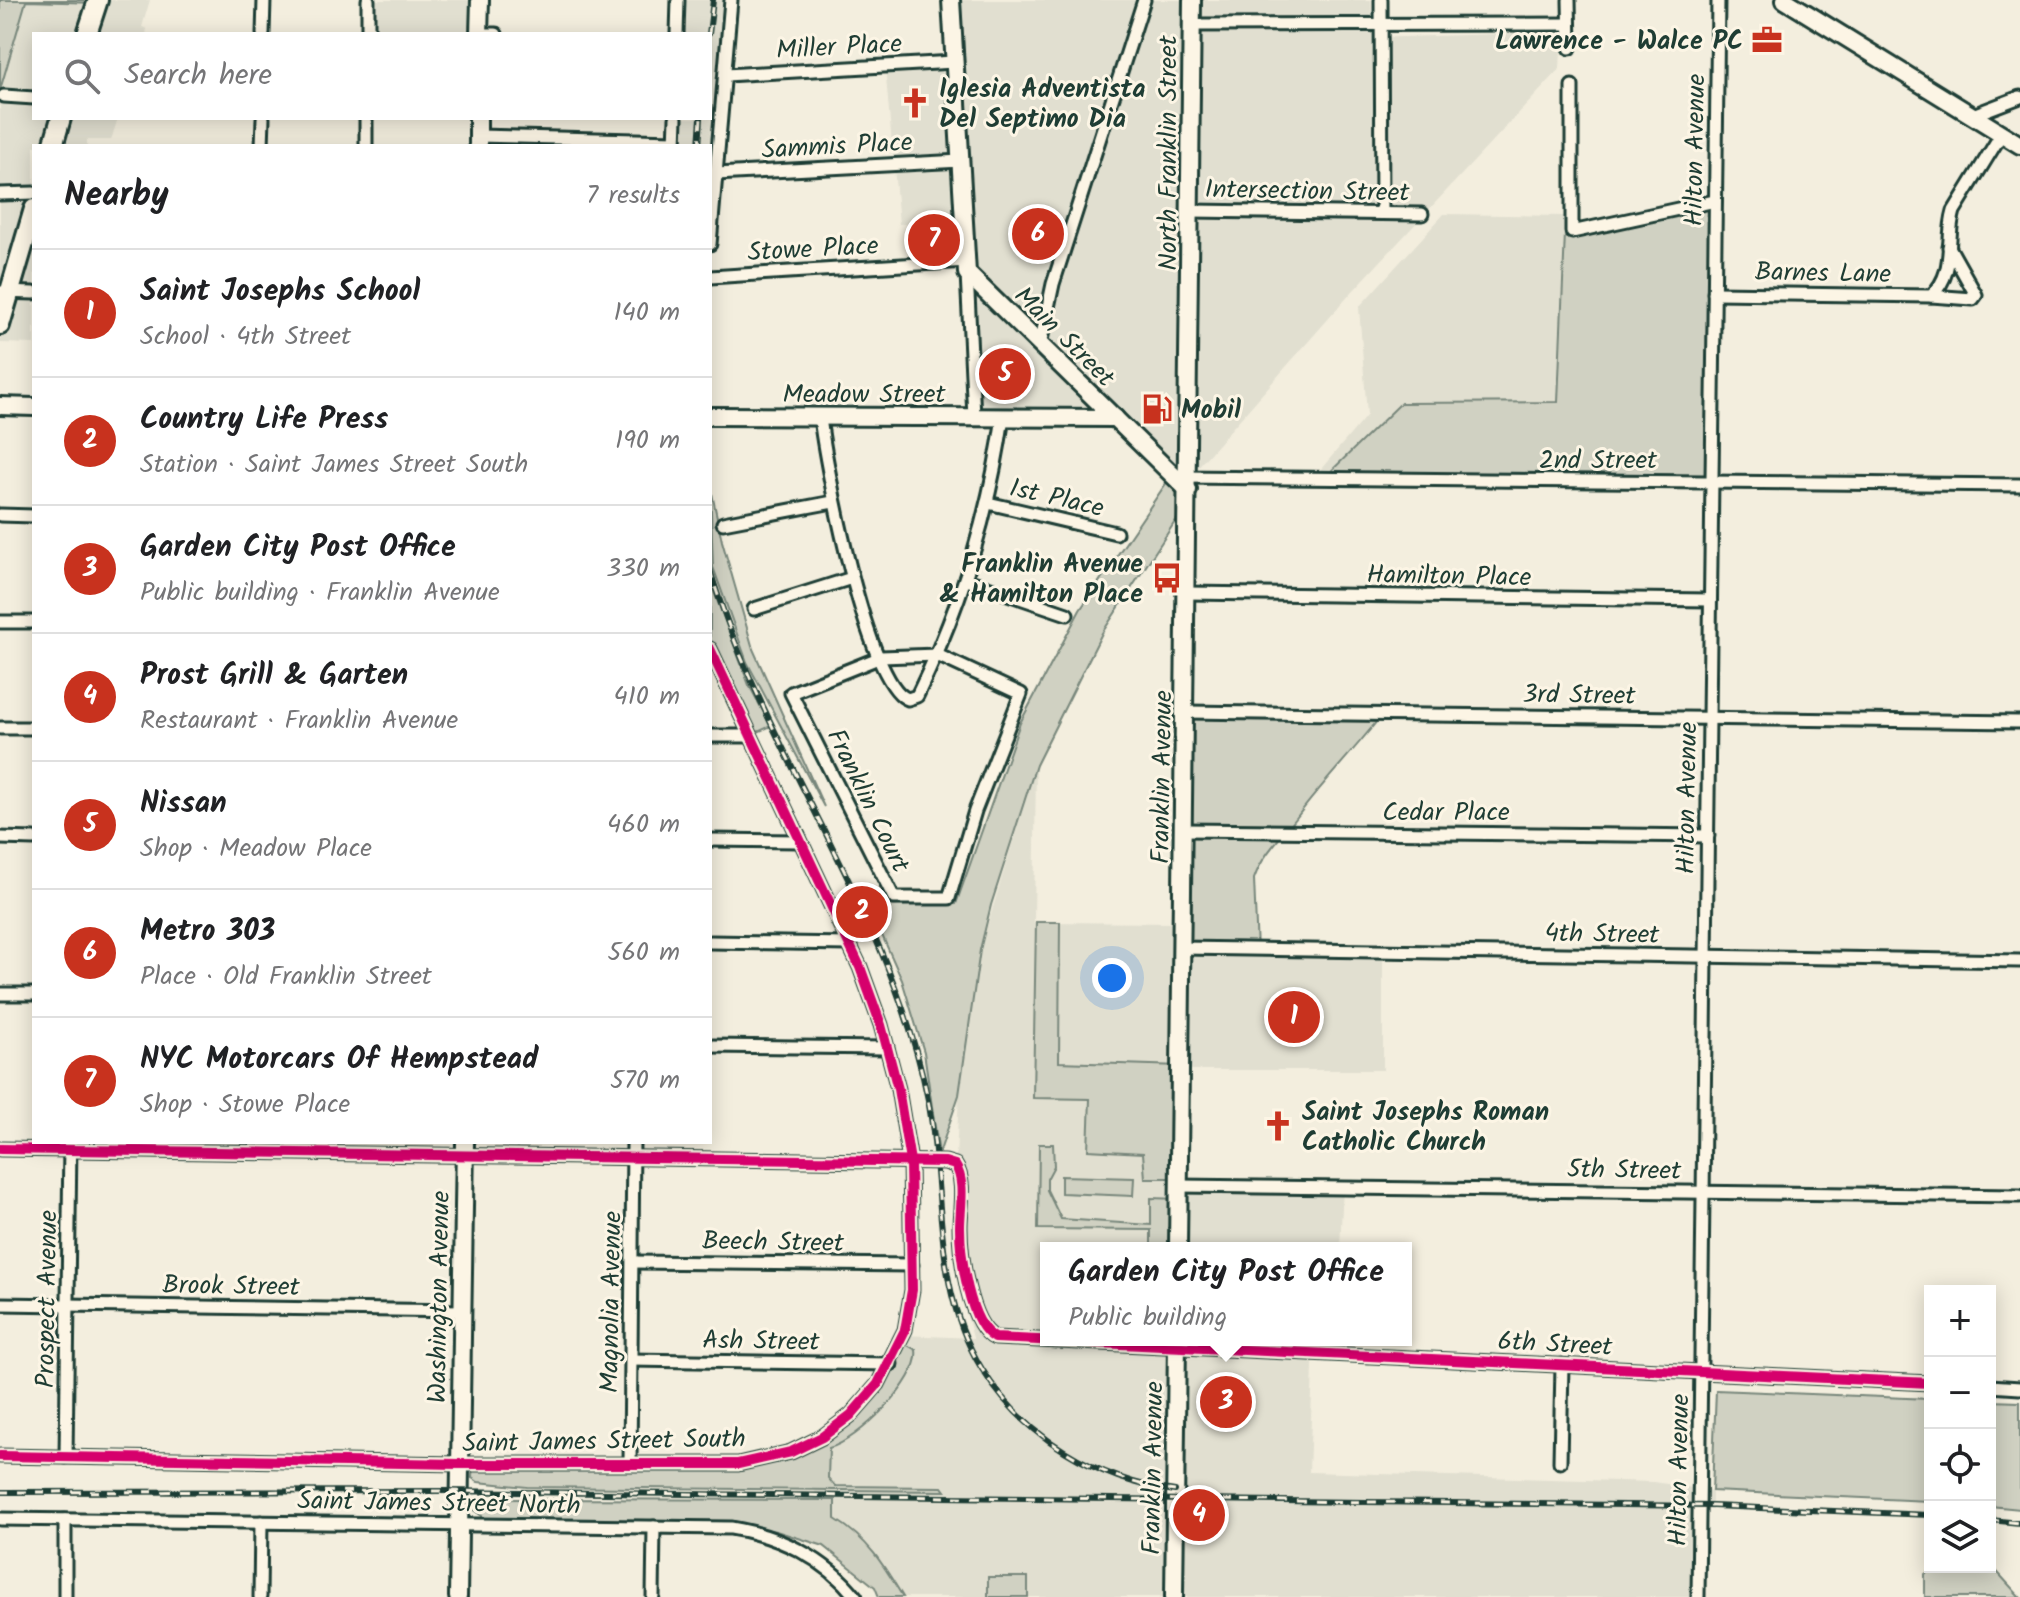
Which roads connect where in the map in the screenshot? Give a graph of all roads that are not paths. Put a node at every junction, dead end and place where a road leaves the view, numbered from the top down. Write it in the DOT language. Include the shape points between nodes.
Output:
graph roads {
  1 [pos="98,0"];
  2 [pos="264,0"];
  3 [pos="368,0"];
  4 [pos="480,0"];
  5 [pos="678,0"];
  6 [pos="731,0"];
  7 [pos="951,0"];
  8 [pos="1144,0"];
  9 [pos="1192,0"];
  10 [pos="1381,0"];
  11 [pos="1569,0"];
  12 [pos="1718,0"];
  13 [pos="1791,1"];
  14 [pos="1569,24"];
  15 [pos="1192,25"];
  16 [pos="1381,25"];
  17 [pos="88,32"];
  18 [pos="263,32"];
  19 [pos="368,32"];
  20 [pos="479,32"];
  21 [pos="677,32"];
  22 [pos="1570,48"];
  23 [pos="954,62"];
  24 [pos="726,75"];
  25 [pos="1572,86"];
  26 [pos="4,96"];
  27 [pos="2020,97"];
  28 [pos="32,98"];
  29 [pos="1973,115"];
  30 [pos="60,120"];
  31 [pos="263,120"];
  32 [pos="366,120"];
  33 [pos="478,120"];
  34 [pos="676,120"];
  35 [pos="2002,133"];
  36 [pos="478,141"];
  37 [pos="54,144"];
  38 [pos="262,144"];
  39 [pos="366,144"];
  40 [pos="675,144"];
  41 [pos="2020,145"];
  42 [pos="961,161"];
  43 [pos="716,174"];
  44 [pos="32,193"];
  45 [pos="0,194"];
  46 [pos="1715,201"];
  47 [pos="1191,211"];
  48 [pos="1382,213"];
  49 [pos="1422,214"];
  50 [pos="32,215"];
  51 [pos="712,221"];
  52 [pos="1949,246"];
  53 [pos="967,267"];
  54 [pos="712,277"];
  55 [pos="5,292"];
  56 [pos="32,293"];
  57 [pos="1714,293"];
  58 [pos="1931,296"];
  59 [pos="1190,307"];
  60 [pos="0,325"];
  61 [pos="1040,345"];
  62 [pos="0,406"];
  63 [pos="32,407"];
  64 [pos="712,416"];
  65 [pos="820,417"];
  66 [pos="974,417"];
  67 [pos="1003,417"];
  68 [pos="1115,418"];
  69 [pos="1184,482"];
  70 [pos="1712,482"];
  71 [pos="2020,485"];
  72 [pos="833,502"];
  73 [pos="988,503"];
  74 [pos="0,515"];
  75 [pos="32,516"];
  76 [pos="723,523"];
  77 [pos="1116,533"];
  78 [pos="852,578"];
  79 [pos="967,580"];
  80 [pos="1187,593"];
  81 [pos="1710,600"];
  82 [pos="754,609"];
  83 [pos="1067,614"];
  84 [pos="0,622"];
  85 [pos="32,622"];
  86 [pos="712,653"];
  87 [pos="937,655"];
  88 [pos="881,657"];
  89 [pos="1186,712"];
  90 [pos="1709,718"];
  91 [pos="2020,722"];
  92 [pos="0,728"];
  93 [pos="32,728"];
  94 [pos="712,736"];
  95 [pos="749,736"];
  96 [pos="1184,830"];
  97 [pos="1708,836"];
  98 [pos="0,838"];
  99 [pos="32,839"];
  100 [pos="712,840"];
  101 [pos="800,841"];
  102 [pos="712,942"];
  103 [pos="849,944"];
  104 [pos="1182,948"];
  105 [pos="1706,956"];
  106 [pos="2020,961"];
  107 [pos="0,994"];
  108 [pos="32,994"];
  109 [pos="712,1046"];
  110 [pos="887,1048"];
  111 [pos="633,1144"];
  112 [pos="70,1146"];
  113 [pos="465,1148"];
  114 [pos="0,1149"];
  115 [pos="633,1156"];
  116 [pos="910,1161"];
  117 [pos="1179,1186"];
  118 [pos="1703,1192"];
  119 [pos="2020,1196"];
  120 [pos="1178,1242"];
  121 [pos="633,1262"];
  122 [pos="912,1265"];
  123 [pos="0,1304"];
  124 [pos="68,1305"];
  125 [pos="461,1311"];
  126 [pos="1040,1339"];
  127 [pos="1177,1346"];
  128 [pos="1230,1346"];
  129 [pos="631,1360"];
  130 [pos="891,1364"];
  131 [pos="1562,1365"];
  132 [pos="1701,1372"];
  133 [pos="1924,1383"];
  134 [pos="1996,1386"];
  135 [pos="2020,1388"];
  136 [pos="0,1456"];
  137 [pos="66,1457"];
  138 [pos="1560,1462"];
  139 [pos="630,1463"];
  140 [pos="459,1464"];
  141 [pos="0,1519"];
  142 [pos="65,1520"];
  143 [pos="261,1522"];
  144 [pos="458,1526"];
  145 [pos="654,1527"];
  146 [pos="65,1597"];
  147 [pos="260,1597"];
  148 [pos="458,1597"];
  149 [pos="653,1597"];
  150 [pos="856,1597"];
  151 [pos="1174,1597"];
  152 [pos="1698,1597"];
  1 -- 17 [label="main road"];
  2 -- 18 [label="street"];
  3 -- 19 [label="street"];
  4 -- 20 [label="main road"];
  5 -- 21 [label="street"];
  6 -- 24 [label="street"];
  7 -- 23 [label="main road"];
  8 -- 61 [label="street" via="1054,282"];
  9 -- 15 [label="main road, North Franklin Street"];
  10 -- 16 [label="street"];
  11 -- 14 [label="street"];
  12 -- 46 [label="street, Hilton Avenue"];
  13 -- 29 [label="main road"];
  14 -- 16 [label="street"];
  14 -- 22 [label="street"];
  15 -- 16 [label="street"];
  15 -- 47 [label="main road, North Franklin Street"];
  16 -- 48 [label="street"];
  23 -- 24 [label="street, Miller Place"];
  23 -- 42 [label="main road"];
  24 -- 43 [label="street"];
  25 -- 46 [label="street" via="1572,232"];
  26 -- 28 [label="street"];
  27 -- 29 [label="street"];
  29 -- 35 [label="main road"];
  30 -- 37 [label="main road"];
  31 -- 38 [label="street"];
  32 -- 39 [label="street"];
  33 -- 36 [label="main road"];
  34 -- 40 [label="street"];
  35 -- 41 [label="main road"];
  35 -- 52 [label="street" via="1954,211"];
  36 -- 40 [label="street"];
  42 -- 43 [label="street, Sammis Place"];
  42 -- 53 [label="main road"];
  43 -- 51 [label="street"];
  44 -- 45 [label="street"];
  46 -- 57 [label="street, Hilton Avenue"];
  47 -- 48 [label="street, Intersection Street"];
  47 -- 59 [label="main road, North Franklin Street"];
  48 -- 49 [label="street, Intersection Street"];
  50 -- 55 [label="main road"];
  52 -- 58 [label="street" via="1943,284"];
  52 -- 58 [label="street, Barnes Lane" via="1976,295"];
  53 -- 54 [label="street, Stowe Place"];
  53 -- 61 [label="main road, Main Street"];
  53 -- 66 [label="street"];
  55 -- 56 [label="street"];
  55 -- 60 [label="main road"];
  57 -- 58 [label="street, Barnes Lane"];
  57 -- 70 [label="street, Hilton Avenue"];
  59 -- 69 [label="main road, Franklin Avenue"];
  61 -- 68 [label="main road, Main Street"];
  62 -- 63 [label="main road"];
  64 -- 65 [label="main road, Meadow Street"];
  65 -- 66 [label="main road, Meadow Street"];
  65 -- 72 [label="street"];
  66 -- 67 [label="main road, Meadow Street"];
  67 -- 68 [label="main road, Meadow Street"];
  67 -- 73 [label="street"];
  68 -- 69 [label="main road, Main Street"];
  69 -- 70 [label="street, 2nd Street"];
  69 -- 80 [label="main road, Franklin Avenue"];
  70 -- 71 [label="street, 2nd Street"];
  70 -- 81 [label="street, Hilton Avenue"];
  72 -- 76 [label="street"];
  72 -- 78 [label="street"];
  73 -- 77 [label="street, 1st Place"];
  73 -- 79 [label="street"];
  74 -- 75 [label="street"];
  78 -- 82 [label="street"];
  78 -- 88 [label="street"];
  79 -- 83 [label="street"];
  79 -- 87 [label="street"];
  80 -- 81 [label="street, Hamilton Place"];
  80 -- 89 [label="main road, Franklin Avenue"];
  81 -- 90 [label="street, Hilton Avenue"];
  84 -- 85 [label="street"];
  86 -- 95 [label="street, Saint James Street South"];
  87 -- 88 [label="street"];
  87 -- 88 [label="street" via="912,698 899,694"];
  87 -- 88 [label="street, Franklin Court" via="1021,694 975,811 949,898 894,898 791,693"];
  89 -- 90 [label="street, 3rd Street"];
  89 -- 96 [label="main road, Franklin Avenue"];
  90 -- 91 [label="street, 3rd Street"];
  90 -- 97 [label="street, Hilton Avenue"];
  92 -- 93 [label="street"];
  94 -- 95 [label="street"];
  95 -- 101 [label="street, Saint James Street South"];
  96 -- 97 [label="street, Cedar Place"];
  96 -- 104 [label="main road, Franklin Avenue"];
  97 -- 105 [label="street, Hilton Avenue"];
  98 -- 99 [label="street"];
  100 -- 101 [label="street"];
  101 -- 103 [label="street, Saint James Street South"];
  102 -- 103 [label="street"];
  103 -- 110 [label="street, Saint James Street South"];
  104 -- 105 [label="street, 4th Street"];
  104 -- 117 [label="main road, Franklin Avenue"];
  105 -- 106 [label="street, 4th Street"];
  105 -- 118 [label="street, Hilton Avenue"];
  107 -- 108 [label="street"];
  109 -- 110 [label="street"];
  110 -- 116 [label="street, Saint James Street South"];
  111 -- 115 [label="street, Magnolia Avenue"];
  112 -- 113 [label="street"];
  112 -- 114 [label="street"];
  112 -- 124 [label="street, Prospect Avenue"];
  113 -- 115 [label="street"];
  113 -- 125 [label="main road, Washington Avenue"];
  115 -- 116 [label="street"];
  115 -- 121 [label="street, Magnolia Avenue"];
  116 -- 122 [label="street, Saint James Street South"];
  116 -- 126 [label="street, 6th Street" via="948,1162 958,1168 964,1269 978,1316 991,1337"];
  117 -- 118 [label="street, 5th Street"];
  117 -- 120 [label="main road, Franklin Avenue"];
  118 -- 119 [label="street, 5th Street"];
  118 -- 132 [label="street, Hilton Avenue"];
  121 -- 122 [label="street, Beech Street"];
  121 -- 129 [label="street, Magnolia Avenue"];
  122 -- 130 [label="street, Saint James Street South" via="909,1314"];
  123 -- 124 [label="street, Brook Street"];
  124 -- 125 [label="street, Brook Street"];
  124 -- 137 [label="street, Prospect Avenue"];
  125 -- 140 [label="main road, Washington Avenue"];
  127 -- 151 [label="main road, Franklin Avenue"];
  128 -- 131 [label="street, 6th Street"];
  129 -- 130 [label="street, Ash Street"];
  129 -- 139 [label="street, Magnolia Avenue"];
  130 -- 139 [label="street, Saint James Street South" via="851,1415 791,1452 738,1464"];
  131 -- 132 [label="street, 6th Street"];
  131 -- 138 [label="street"];
  132 -- 133 [label="street, 6th Street"];
  132 -- 152 [label="street, Hilton Avenue"];
  134 -- 135 [label="street"];
  136 -- 137 [label="street, Saint James Street South"];
  137 -- 140 [label="street, Saint James Street South"];
  139 -- 140 [label="street, Saint James Street South"];
  140 -- 144 [label="main road, Washington Avenue"];
  141 -- 142 [label="street, Saint James Street North"];
  142 -- 143 [label="street, Saint James Street North"];
  142 -- 146 [label="street"];
  143 -- 144 [label="street, Saint James Street North"];
  143 -- 147 [label="street"];
  144 -- 145 [label="street, Saint James Street North"];
  144 -- 148 [label="main road, Washington Avenue"];
  145 -- 149 [label="street"];
  145 -- 150 [label="street, Saint James Street North" via="731,1528 771,1537 813,1558"];
}
